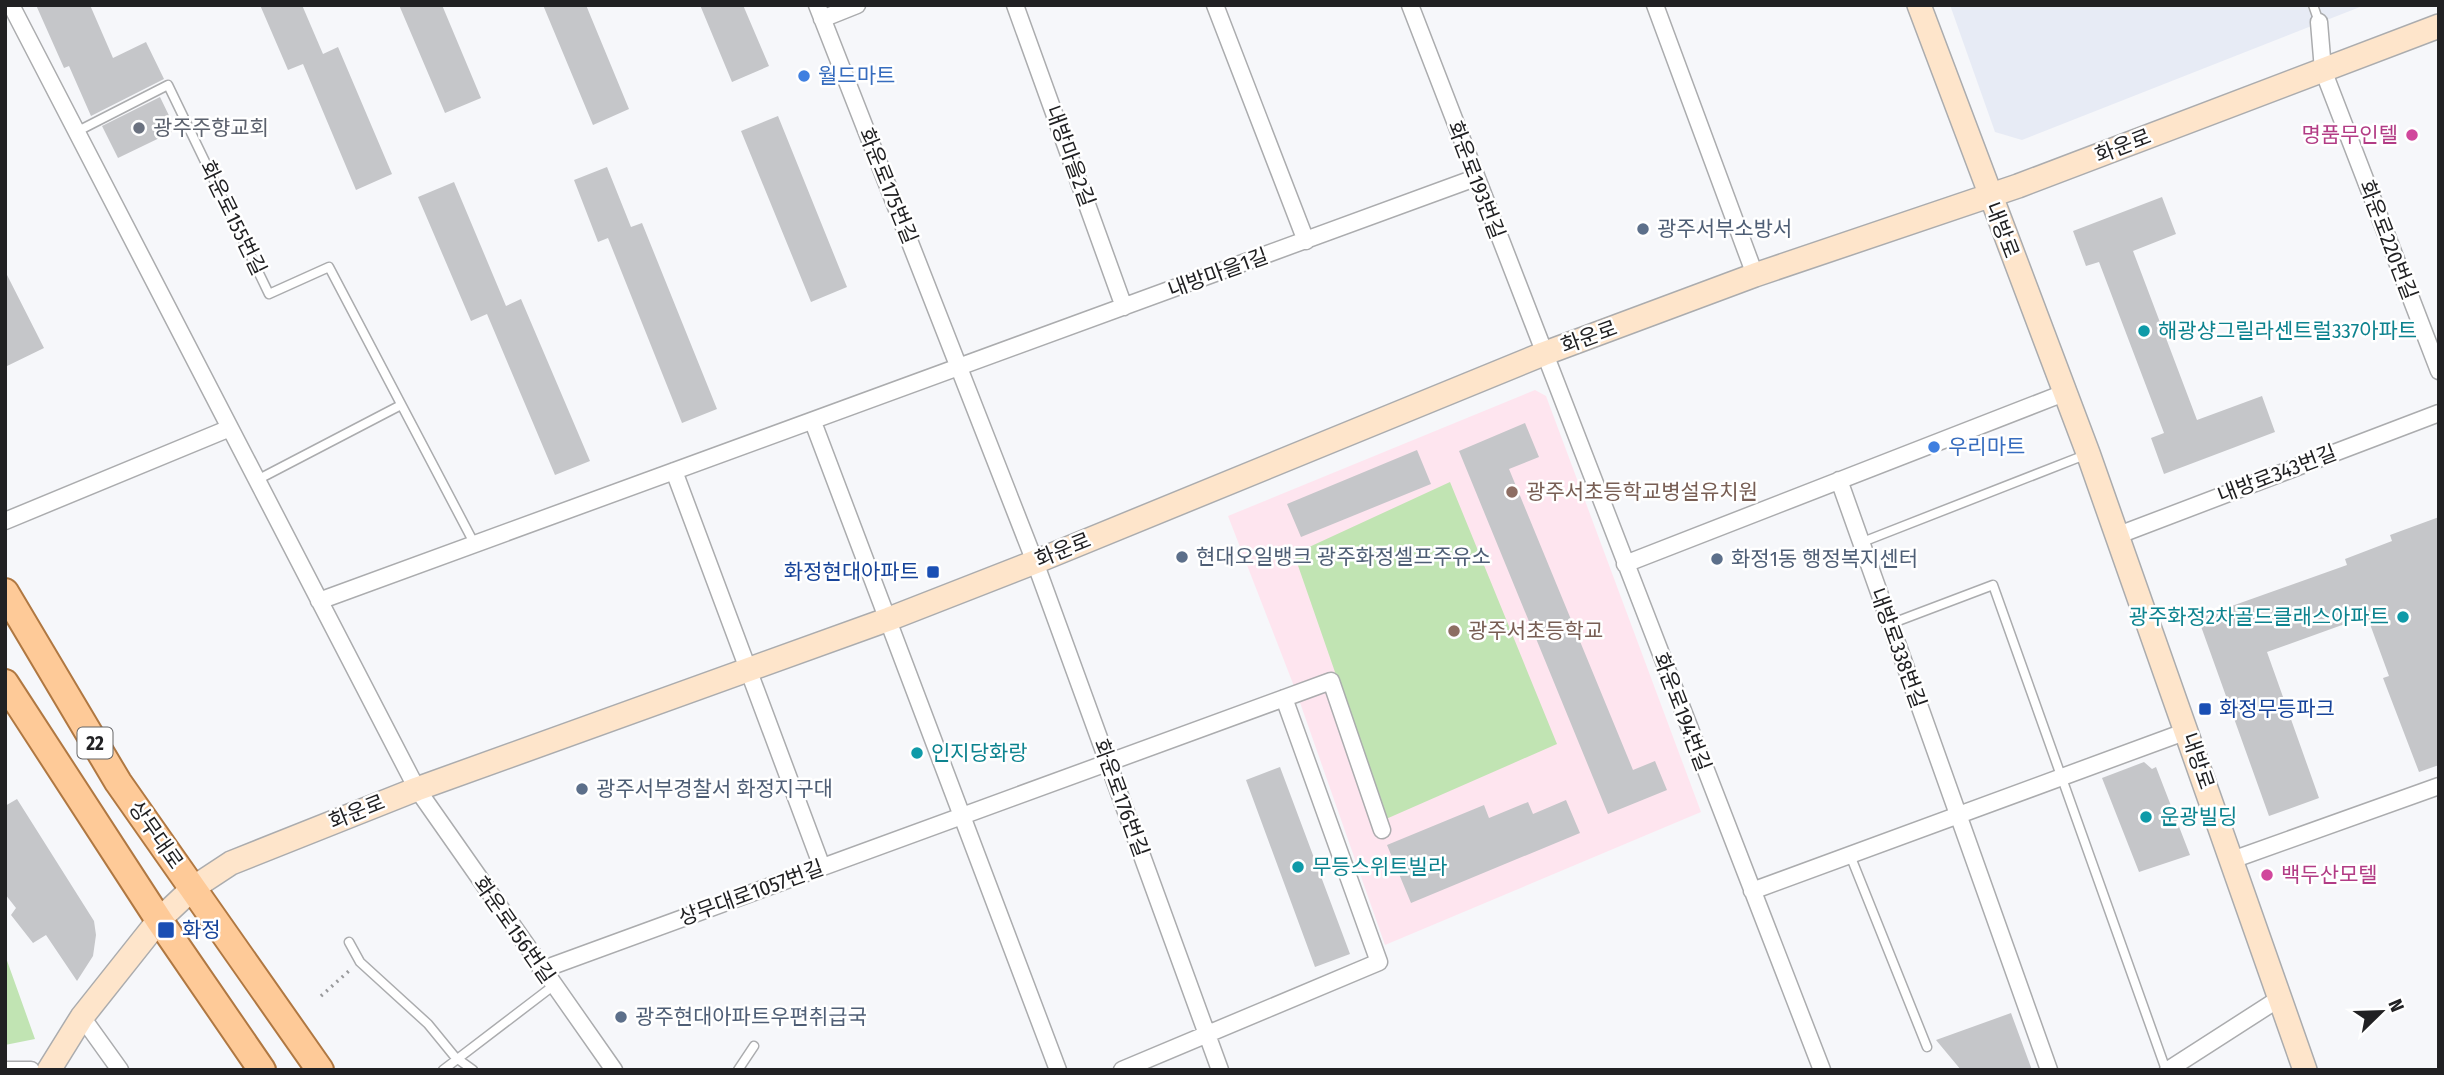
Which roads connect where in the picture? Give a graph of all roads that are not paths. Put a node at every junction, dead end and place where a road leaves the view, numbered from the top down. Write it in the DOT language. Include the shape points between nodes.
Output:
graph roads {
  1 [pos="11,5"];
  2 [pos="857,5"];
  3 [pos="1015,5"];
  4 [pos="1216,5"];
  5 [pos="1410,5"];
  6 [pos="1655,5"];
  7 [pos="1919,5"];
  8 [pos="2313,5"];
  9 [pos="819,12"];
  10 [pos="2319,22"];
  11 [pos="2439,26"];
  12 [pos="2323,70"];
  13 [pos="76,132"];
  14 [pos="1475,178"];
  15 [pos="1989,196"];
  16 [pos="1306,241"];
  17 [pos="1755,275"];
  18 [pos="1125,307"];
  19 [pos="1543,354"];
  20 [pos="960,367"];
  21 [pos="2439,371"];
  22 [pos="2064,393"];
  23 [pos="401,405"];
  24 [pos="2439,412"];
  25 [pos="813,422"];
  26 [pos="230,428"];
  27 [pos="2088,453"];
  28 [pos="674,471"];
  29 [pos="257,480"];
  30 [pos="1839,480"];
  31 [pos="5,521"];
  32 [pos="2116,536"];
  33 [pos="474,543"];
  34 [pos="1860,543"];
  35 [pos="1035,562"];
  36 [pos="1625,564"];
  37 [pos="5,592"];
  38 [pos="319,601"];
  39 [pos="889,619"];
  40 [pos="1890,624"];
  41 [pos="747,669"];
  42 [pos="5,683"];
  43 [pos="1291,696"];
  44 [pos="2187,731"];
  45 [pos="1107,762"];
  46 [pos="2064,776"];
  47 [pos="2439,786"];
  48 [pos="417,789"];
  49 [pos="1958,815"];
  50 [pos="961,816"];
  51 [pos="1382,831"];
  52 [pos="1850,855"];
  53 [pos="2232,860"];
  54 [pos="822,867"];
  55 [pos="193,888"];
  56 [pos="1752,891"];
  57 [pos="159,919"];
  58 [pos="349,942"];
  59 [pos="541,970"];
  60 [pos="553,986"];
  61 [pos="2280,998"];
  62 [pos="82,1017"];
  63 [pos="1207,1035"];
  64 [pos="754,1046"];
  65 [pos="1927,1047"];
  66 [pos="457,1059"];
  67 [pos="5,1070"];
  68 [pos="31,1070"];
  69 [pos="48,1070"];
  70 [pos="120,1070"];
  71 [pos="262,1070"];
  72 [pos="320,1070"];
  73 [pos="443,1070"];
  74 [pos="473,1070"];
  75 [pos="614,1070"];
  76 [pos="738,1070"];
  77 [pos="1058,1070"];
  78 [pos="1122,1070"];
  79 [pos="1220,1070"];
  80 [pos="1822,1070"];
  81 [pos="2049,1070"];
  82 [pos="2167,1070"];
  83 [pos="2305,1070"];
  1 -- 13 [label="street"];
  2 -- 9 [label="street"];
  3 -- 18 [label="street, 내방마을2길"];
  4 -- 16 [label="street"];
  5 -- 14 [label="street, 화운로193번길"];
  6 -- 17 [label="street"];
  7 -- 15 [label="street, 내방로"];
  8 -- 10 [label="lane"];
  9 -- 20 [label="street, 화운로175번길"];
  10 -- 12 [label="street, 화운로220번길"];
  11 -- 12 [label="street, 화운로"];
  12 -- 15 [label="street, 화운로"];
  12 -- 21 [label="street, 화운로220번길"];
  13 -- 23 [label="lane, 화운로155번길" via="168,85 269,294 329,267"];
  13 -- 26 [label="street"];
  14 -- 16 [label="street, 내방마을1길"];
  14 -- 19 [label="street, 화운로193번길"];
  15 -- 17 [label="street, 화운로"];
  15 -- 22 [label="street, 내방로"];
  16 -- 18 [label="street, 내방마을1길"];
  17 -- 19 [label="street, 화운로"];
  18 -- 20 [label="street, 내방마을1길"];
  19 -- 35 [label="street, 화운로"];
  19 -- 36 [label="street, 화운로194번길"];
  20 -- 25 [label="street"];
  20 -- 35 [label="street, 화운로175번길"];
  22 -- 27 [label="street, 내방로"];
  22 -- 30 [label="street"];
  23 -- 29 [label="lane"];
  23 -- 33 [label="lane, 화운로155번길"];
  24 -- 32 [label="street, 내방로343번길"];
  25 -- 28 [label="street"];
  25 -- 39 [label="street"];
  26 -- 29 [label="street"];
  26 -- 31 [label="street"];
  27 -- 32 [label="street, 내방로"];
  27 -- 34 [label="lane"];
  28 -- 33 [label="street"];
  28 -- 41 [label="street"];
  29 -- 38 [label="street"];
  30 -- 34 [label="street, 내방로338번길"];
  30 -- 36 [label="street"];
  32 -- 44 [label="street, 내방로"];
  33 -- 38 [label="street"];
  34 -- 40 [label="street, 내방로338번길"];
  35 -- 39 [label="street, 화운로"];
  35 -- 45 [label="street, 화운로176번길"];
  36 -- 56 [label="street, 화운로194번길"];
  37 -- 55 [label="main road, 상무대로 / 22" via="118,782"];
  38 -- 48 [label="street"];
  39 -- 41 [label="street, 화운로"];
  39 -- 50 [label="street"];
  40 -- 46 [label="lane" via="1993,586"];
  40 -- 49 [label="street, 내방로338번길"];
  41 -- 48 [label="street, 화운로"];
  41 -- 54 [label="street"];
  42 -- 57 [label="main road, 상무대로 / 22"];
  43 -- 45 [label="street, 상무대로1057번길"];
  43 -- 51 [label="street, 상무대로1057번길" via="1331,681"];
  43 -- 63 [label="street" via="1379,962"];
  44 -- 46 [label="street"];
  44 -- 53 [label="street, 내방로"];
  45 -- 50 [label="street, 상무대로1057번길"];
  45 -- 63 [label="street, 화운로176번길"];
  46 -- 49 [label="street"];
  46 -- 82 [label="lane"];
  47 -- 53 [label="street"];
  48 -- 55 [label="street, 화운로" via="231,863"];
  48 -- 59 [label="street, 화운로156번길"];
  49 -- 52 [label="street"];
  49 -- 81 [label="street, 내방로338번길"];
  50 -- 54 [label="street, 상무대로1057번길"];
  50 -- 77 [label="street"];
  52 -- 56 [label="street"];
  52 -- 65 [label="lane"];
  53 -- 61 [label="street, 내방로"];
  54 -- 59 [label="street, 상무대로1057번길"];
  55 -- 57 [label="street, 화운로"];
  55 -- 72 [label="main road, 상무대로 / 22"];
  56 -- 80 [label="street, 화운로194번길"];
  57 -- 62 [label="street, 화운로"];
  57 -- 71 [label="main road, 상무대로 / 22"];
  58 -- 66 [label="lane" via="360,962 428,1024"];
  59 -- 60 [label="street, 화운로156번길"];
  60 -- 66 [label="lane"];
  60 -- 75 [label="street, 화운로156번길"];
  61 -- 82 [label="street"];
  61 -- 83 [label="street, 내방로"];
  62 -- 69 [label="street, 화운로"];
  62 -- 70 [label="street"];
  63 -- 78 [label="street"];
  63 -- 79 [label="street, 화운로176번길"];
  64 -- 76 [label="lane"];
  66 -- 73 [label="lane"];
  66 -- 74 [label="lane"];
  67 -- 68 [label="street"];
}
